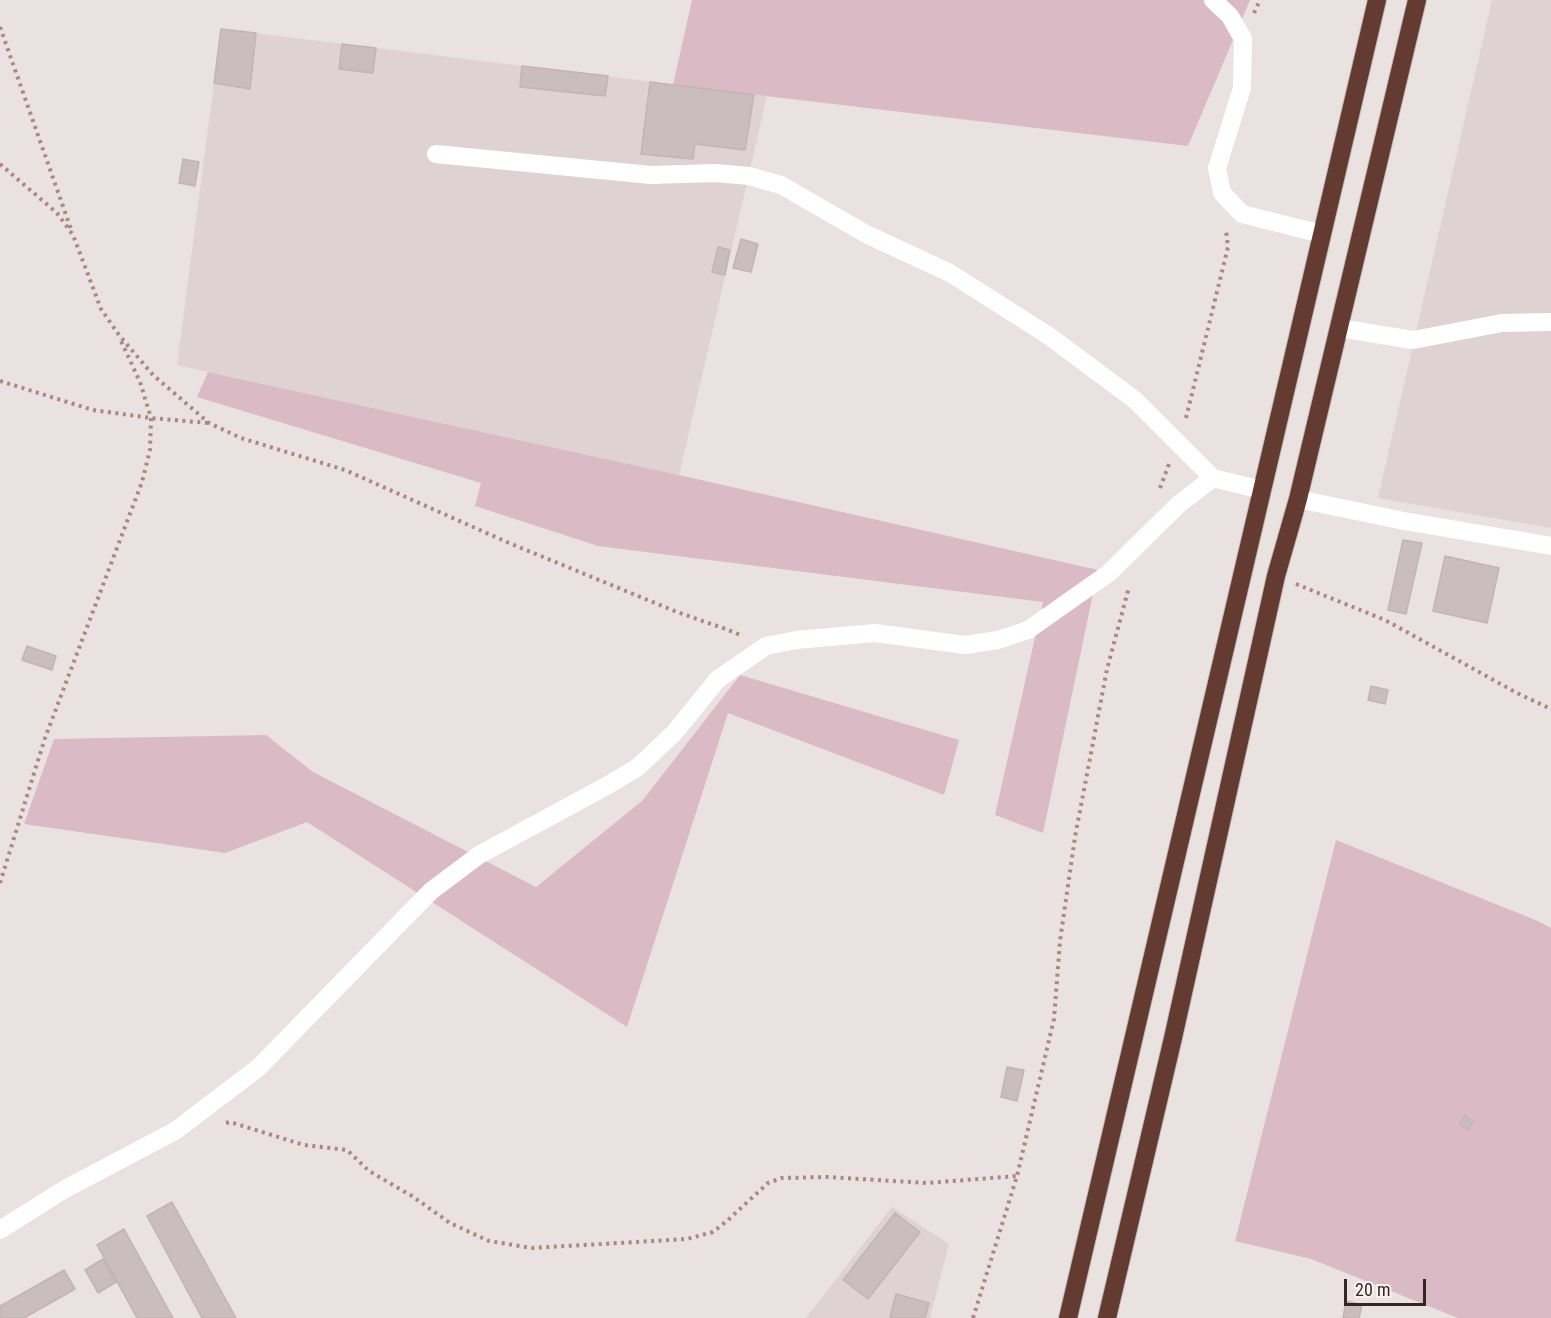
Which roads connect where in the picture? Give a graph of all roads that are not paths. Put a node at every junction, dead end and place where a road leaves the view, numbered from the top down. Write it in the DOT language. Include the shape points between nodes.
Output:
graph roads {
  1 [pos="1213,0"];
  2 [pos="1377,0"];
  3 [pos="1418,0"];
  4 [pos="435,154"];
  5 [pos="1322,234"];
  6 [pos="1551,321"];
  7 [pos="1339,328"];
  8 [pos="1213,478"];
  9 [pos="1262,490"];
  10 [pos="1298,499"];
  11 [pos="1551,546"];
  12 [pos="0,1230"];
  13 [pos="1068,1318"];
  14 [pos="1107,1318"];
  1 -- 5 [label="street" via="1230,16 1243,39 1242,88 1217,168 1222,193 1242,214"];
  2 -- 5 [label="highway"];
  3 -- 7 [label="highway"];
  4 -- 8 [label="street" via="651,175 716,173 749,176 781,185 866,234 950,273 1049,336 1135,400"];
  5 -- 9 [label="highway"];
  6 -- 7 [label="street" via="1502,323 1413,340"];
  7 -- 10 [label="highway"];
  8 -- 9 [label="street"];
  8 -- 12 [label="street" via="1179,504 1108,573 1028,630 965,645 875,633 766,646 718,680 674,733 638,767 479,855 431,891 258,1068 175,1131 65,1189"];
  9 -- 13 [label="highway"];
  10 -- 11 [label="street"];
  10 -- 14 [label="highway" via="1276,576"];
}
